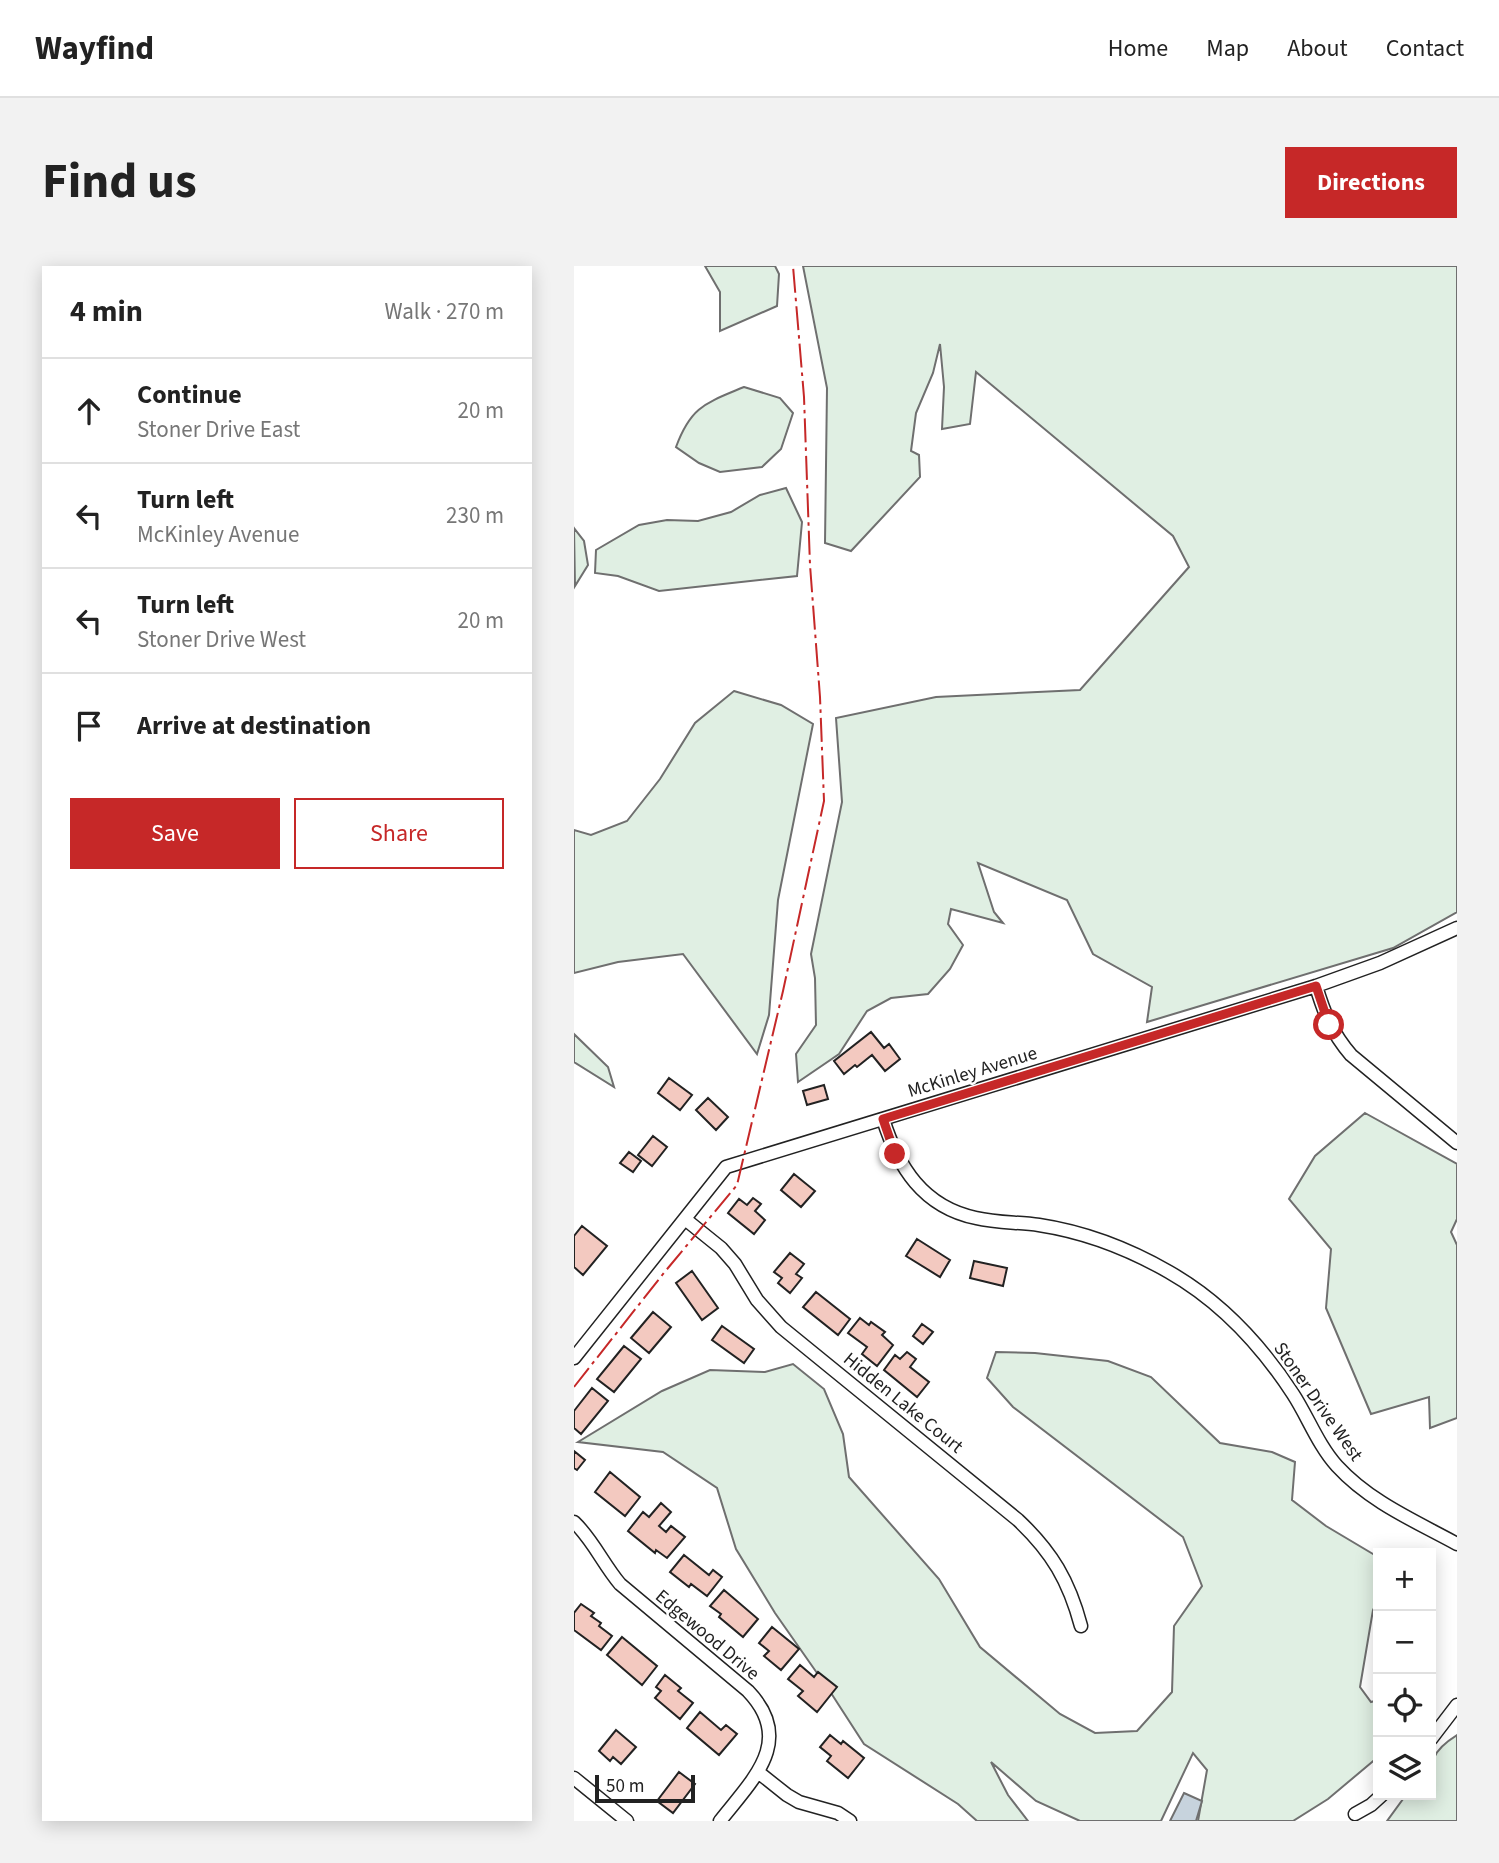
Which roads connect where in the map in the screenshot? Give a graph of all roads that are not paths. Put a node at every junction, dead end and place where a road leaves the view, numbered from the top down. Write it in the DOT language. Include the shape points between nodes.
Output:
graph roads {
  1 [pos="1457,928"];
  2 [pos="1316,986"];
  3 [pos="883,1119"];
  4 [pos="1457,1143"];
  5 [pos="685,1219"];
  6 [pos="574,1358"];
  7 [pos="574,1522"];
  8 [pos="1457,1544"];
  9 [pos="1081,1626"];
  10 [pos="1457,1705"];
  11 [pos="1433,1737"];
  12 [pos="758,1772"];
  13 [pos="574,1777"];
  14 [pos="1376,1800"];
  15 [pos="1354,1814"];
  16 [pos="627,1821"];
  17 [pos="720,1821"];
  18 [pos="850,1821"];
  1 -- 2 [label="street, McKinley Avenue"];
  2 -- 3 [label="street, McKinley Avenue"];
  2 -- 4 [label="street" via="1329,1025 1351,1055"];
  3 -- 5 [label="street, McKinley Avenue" via="726,1167"];
  3 -- 8 [label="street, Stoner Drive West" via="905,1171 936,1201 954,1211 1107,1242 1160,1267 1202,1294 1276,1368 1322,1446 1353,1482"];
  5 -- 6 [label="street, McKinley Avenue"];
  5 -- 9 [label="street, Hidden Lake Court" via="721,1248 781,1327 1038,1539 1065,1579"];
  7 -- 12 [label="street, Edgewood Drive" via="620,1584 756,1700 768,1724 769,1738"];
  10 -- 11 [label="street"];
  12 -- 17 [label="street, Edgewood Drive"];
  12 -- 18 [label="street" via="799,1802"];
  13 -- 16 [label="street"];
  14 -- 15 [label="street"];
}
